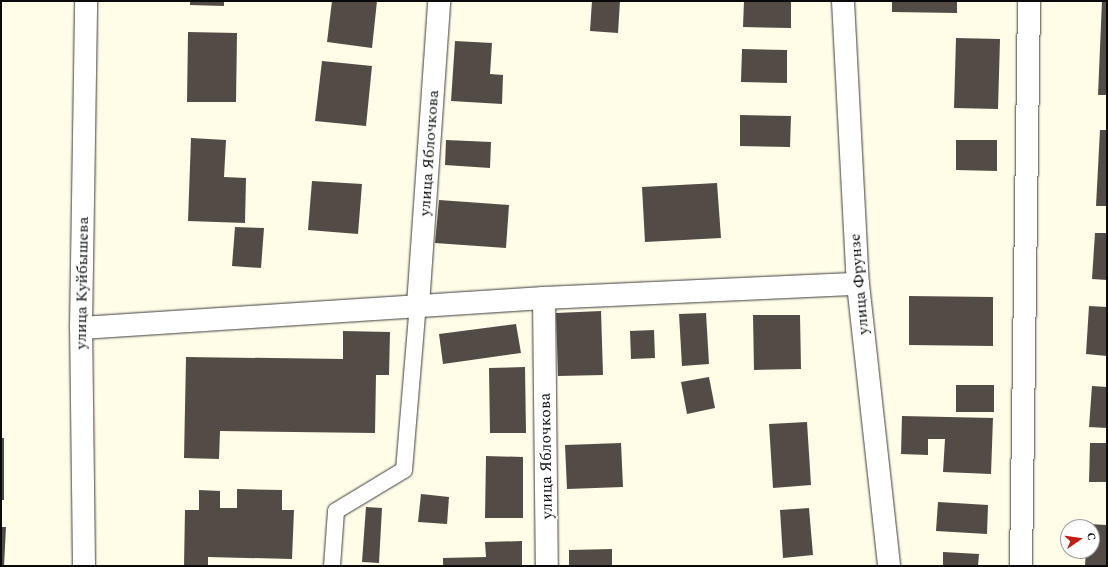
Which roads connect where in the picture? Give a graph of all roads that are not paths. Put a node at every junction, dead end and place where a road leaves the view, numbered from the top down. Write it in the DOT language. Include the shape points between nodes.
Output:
graph roads {
  1 [pos="86,1"];
  2 [pos="439,1"];
  3 [pos="843,1"];
  4 [pos="1029,1"];
  5 [pos="858,284"];
  6 [pos="544,298"];
  7 [pos="418,306"];
  8 [pos="81,328"];
  9 [pos="84,566"];
  10 [pos="332,566"];
  11 [pos="547,566"];
  12 [pos="889,566"];
  13 [pos="1020,566"];
  1 -- 8 [label="street, улица Куйбышева"];
  2 -- 7 [label="street, улица Яблочкова"];
  3 -- 5 [label="street, улица Фрунзе"];
  4 -- 13 [label="street"];
  5 -- 6 [label="street"];
  5 -- 12 [label="street, улица Фрунзе"];
  6 -- 7 [label="street"];
  6 -- 11 [label="street, улица Яблочкова"];
  7 -- 8 [label="street"];
  7 -- 10 [label="lane" via="404,470 336,511"];
  8 -- 9 [label="street, улица Куйбышева"];
}
